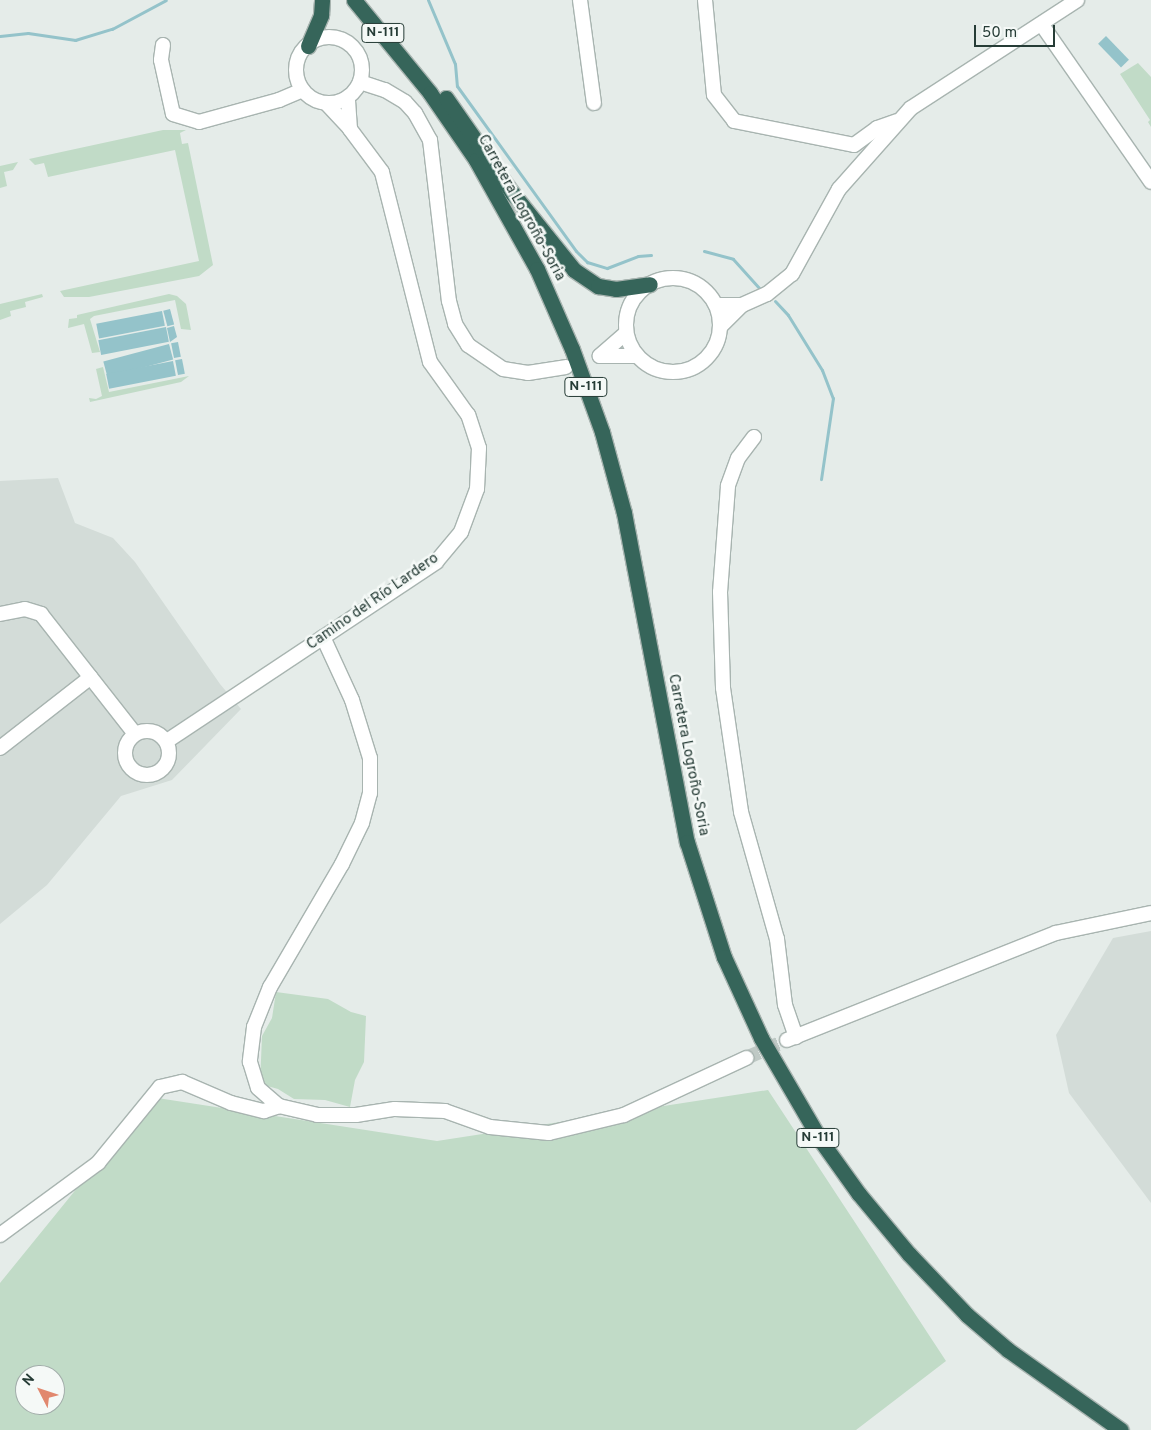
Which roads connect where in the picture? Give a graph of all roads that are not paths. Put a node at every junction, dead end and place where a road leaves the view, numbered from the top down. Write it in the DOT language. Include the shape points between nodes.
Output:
graph roads {
  1 [pos="322,0"];
  2 [pos="354,0"];
  3 [pos="580,0"];
  4 [pos="705,0"];
  5 [pos="1077,0"];
  6 [pos="368,16"];
  7 [pos="1042,25"];
  8 [pos="163,45"];
  9 [pos="308,46"];
  10 [pos="360,82"];
  11 [pos="302,90"];
  12 [pos="348,97"];
  13 [pos="326,103"];
  14 [pos="594,103"];
  15 [pos="900,120"];
  16 [pos="350,129"];
  17 [pos="1151,182"];
  18 [pos="650,284"];
  19 [pos="716,305"];
  20 [pos="742,305"];
  21 [pos="720,328"];
  22 [pos="626,333"];
  23 [pos="637,356"];
  24 [pos="566,367"];
  25 [pos="754,438"];
  26 [pos="0,614"];
  27 [pos="323,637"];
  28 [pos="91,677"];
  29 [pos="135,734"];
  30 [pos="166,741"];
  31 [pos="0,748"];
  32 [pos="1151,914"];
  33 [pos="746,1058"];
  34 [pos="279,1106"];
  35 [pos="0,1235"];
  36 [pos="1121,1430"];
  1 -- 9 [label="highway" via="321,15"];
  2 -- 6 [label="highway, Carretera Logroño-Soria / N-111"];
  3 -- 14 [label="street"];
  4 -- 15 [label="street" via="714,95 734,121 854,145 877,128"];
  5 -- 7 [label="street"];
  6 -- 18 [label="highway" via="404,47 431,77 513,194 574,270 598,286 616,289"];
  6 -- 36 [label="highway, Carretera Logroño-Soria / N-111" via="430,93 476,160 537,269 575,357 602,432 624,513 687,842 724,957 761,1038 821,1141 859,1194 909,1254 962,1309 1008,1350"];
  7 -- 15 [label="street" via="927,95"];
  7 -- 17 [label="street"];
  8 -- 11 [label="street" via="161,60 173,114 199,122 279,100"];
  9 -- 10 [label="street" via="331,37 348,43 362,64"];
  9 -- 11 [label="street" via="296,66"];
  10 -- 12 [label="street"];
  10 -- 24 [label="street" via="385,90 404,102 415,113 430,140 449,301 455,324 468,345 502,369 528,373"];
  11 -- 13 [label="street" via="310,98"];
  12 -- 13 [label="street"];
  12 -- 16 [label="street"];
  13 -- 16 [label="street, Camino del Río Lardero"];
  15 -- 20 [label="street" via="839,189 792,274 767,294"];
  16 -- 27 [label="street, Camino del Río Lardero" via="382,172 430,362 468,415 479,448 478,489 461,532 436,562"];
  18 -- 19 [label="street" via="669,278 687,280 703,288"];
  18 -- 22 [label="street" via="638,293 629,308"];
  19 -- 20 [label="street"];
  19 -- 21 [label="street"];
  20 -- 21 [label="street"];
  21 -- 23 [label="street" via="711,353 690,369 665,372"];
  22 -- 23 [label="street"];
  22 -- 23 [label="street" via="594,358"];
  25 -- 32 [label="street" via="738,458 728,486 720,592 722,671 726,720 741,812 778,938 784,1005 792,1038 1056,933"];
  26 -- 28 [label="street" via="25,609 41,614"];
  27 -- 30 [label="street, Camino del Río Lardero"];
  27 -- 34 [label="street" via="352,700 370,758 370,793 362,823 342,864 270,987 254,1027 250,1062 258,1088"];
  28 -- 29 [label="street"];
  28 -- 31 [label="street"];
  29 -- 30 [label="street" via="155,732"];
  29 -- 30 [label="street" via="125,747 125,756 127,763 139,774 155,774 162,770 170,756"];
  33 -- 34 [label="street" via="624,1116 549,1133 490,1127 445,1111 395,1109 356,1115 317,1115"];
  34 -- 35 [label="street" via="264,1111 231,1103 182,1082 160,1087 98,1163"];
}
